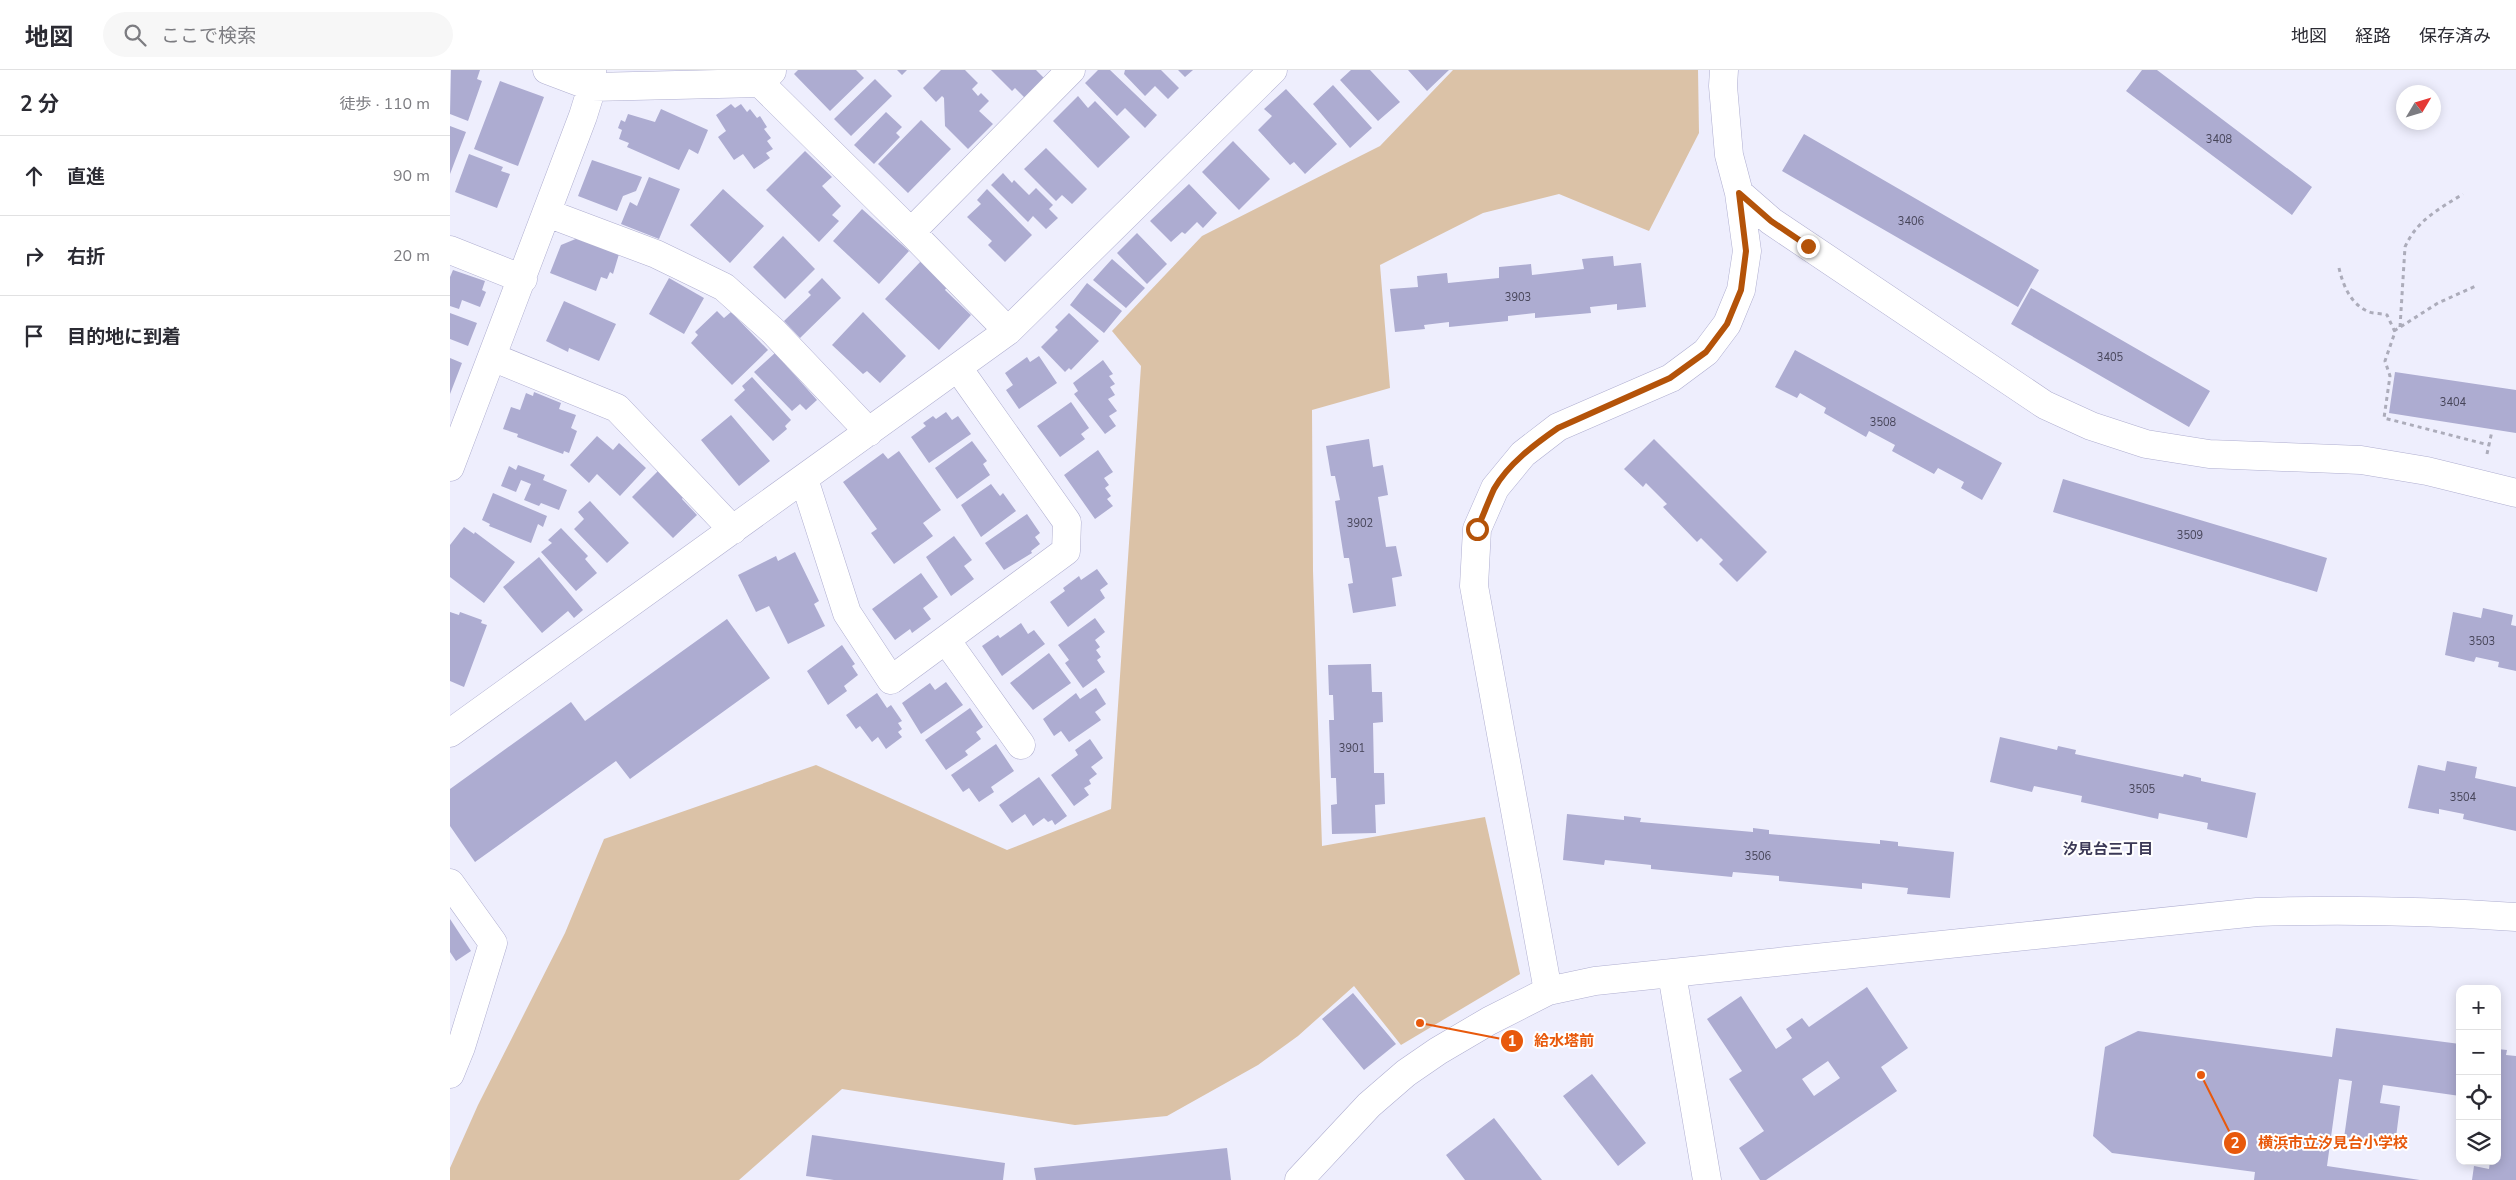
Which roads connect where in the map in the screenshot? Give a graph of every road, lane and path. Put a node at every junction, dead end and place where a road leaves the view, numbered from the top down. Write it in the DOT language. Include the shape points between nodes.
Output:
graph roads {
  1 [pos="547,70"];
  2 [pos="1071,70"];
  3 [pos="1273,70"];
  4 [pos="1724,70"];
  5 [pos="766,76"];
  6 [pos="592,79"];
  7 [pos="1739,193"];
  8 [pos="2463,194"];
  9 [pos="547,213"];
  10 [pos="911,232"];
  11 [pos="450,250"];
  12 [pos="2339,268"];
  13 [pos="523,279"];
  14 [pos="2478,285"];
  15 [pos="2400,327"];
  16 [pos="1008,331"];
  17 [pos="2394,331"];
  18 [pos="492,357"];
  19 [pos="958,368"];
  20 [pos="2492,431"];
  21 [pos="869,432"];
  22 [pos="2489,446"];
  23 [pos="2487,454"];
  24 [pos="450,467"];
  25 [pos="804,479"];
  26 [pos="2516,493"];
  27 [pos="733,530"];
  28 [pos="946,640"];
  29 [pos="450,733"];
  30 [pos="1021,745"];
  31 [pos="450,883"];
  32 [pos="2516,917"];
  33 [pos="1672,974"];
  34 [pos="1548,991"];
  35 [pos="450,1074"];
  36 [pos="1299,1180"];
  37 [pos="1707,1180"];
  1 -- 6 [label="street"];
  2 -- 10 [label="street"];
  3 -- 16 [label="street"];
  4 -- 7 [label="street" via="1729,155"];
  5 -- 6 [label="street"];
  5 -- 10 [label="street"];
  6 -- 9 [label="street"];
  7 -- 26 [label="street" via="1771,221 2045,405 2091,426 2164,447 2209,454 2361,460 2427,471"];
  7 -- 34 [label="street" via="1746,251 1741,290 1727,324 1706,352 1670,378 1558,428 1523,454 1495,488 1477,529 1474,586"];
  8 -- 15 [label="path" via="2426,217 2408,240"];
  9 -- 13 [label="street"];
  9 -- 21 [label="street" via="656,254 724,287 772,330"];
  10 -- 16 [label="street"];
  11 -- 13 [label="street"];
  12 -- 17 [label="path" via="2342,283 2357,304 2368,312 2387,315"];
  13 -- 18 [label="street"];
  14 -- 15 [label="path" via="2438,303"];
  15 -- 17 [label="path"];
  16 -- 19 [label="street"];
  17 -- 22 [label="path" via="2385,361 2390,376 2384,418"];
  18 -- 24 [label="street"];
  18 -- 27 [label="street" via="617,408"];
  19 -- 21 [label="street"];
  19 -- 28 [label="street" via="1067,522 1066,551"];
  20 -- 22 [label="path"];
  21 -- 25 [label="street"];
  22 -- 23 [label="path"];
  25 -- 27 [label="street"];
  25 -- 28 [label="street" via="847,613 891,680"];
  27 -- 29 [label="street"];
  28 -- 30 [label="street"];
  31 -- 35 [label="street" via="493,943"];
  32 -- 33 [label="street" via="2401,911 2257,912"];
  33 -- 34 [label="street" via="1596,981"];
  33 -- 37 [label="street"];
  34 -- 36 [label="street" via="1488,1021 1406,1073 1357,1117"];
}
